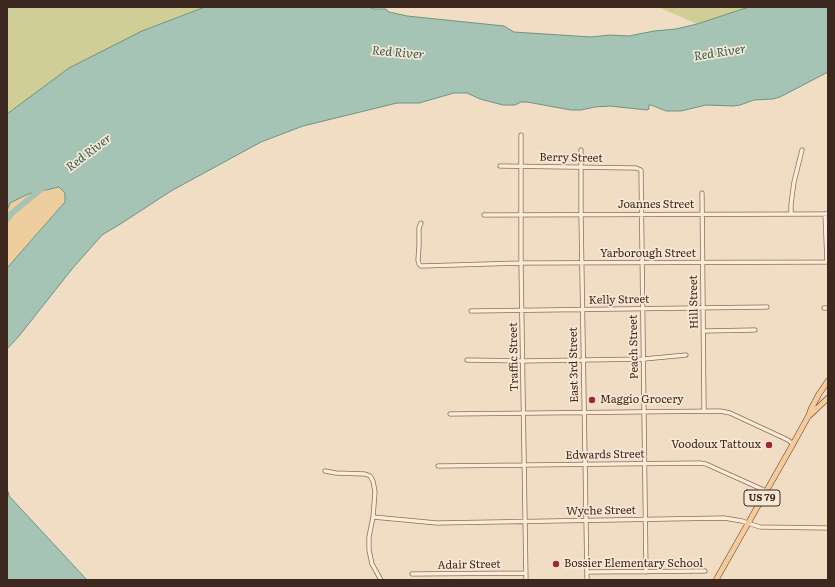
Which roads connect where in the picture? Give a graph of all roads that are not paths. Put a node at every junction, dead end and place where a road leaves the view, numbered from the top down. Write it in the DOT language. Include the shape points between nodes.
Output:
graph roads {
  1 [pos="521,135"];
  2 [pos="581,150"];
  3 [pos="802,150"];
  4 [pos="500,166"];
  5 [pos="521,166"];
  6 [pos="581,167"];
  7 [pos="641,170"];
  8 [pos="702,194"];
  9 [pos="521,214"];
  10 [pos="581,214"];
  11 [pos="641,214"];
  12 [pos="701,214"];
  13 [pos="791,214"];
  14 [pos="827,214"];
  15 [pos="484,215"];
  16 [pos="420,222"];
  17 [pos="828,262"];
  18 [pos="522,263"];
  19 [pos="703,263"];
  20 [pos="582,264"];
  21 [pos="642,264"];
  22 [pos="767,307"];
  23 [pos="643,308"];
  24 [pos="704,308"];
  25 [pos="582,309"];
  26 [pos="522,310"];
  27 [pos="471,311"];
  28 [pos="755,330"];
  29 [pos="704,331"];
  30 [pos="686,355"];
  31 [pos="644,359"];
  32 [pos="468,360"];
  33 [pos="583,360"];
  34 [pos="524,362"];
  35 [pos="828,381"];
  36 [pos="828,398"];
  37 [pos="704,410"];
  38 [pos="644,411"];
  39 [pos="584,412"];
  40 [pos="524,413"];
  41 [pos="450,414"];
  42 [pos="809,415"];
  43 [pos="793,444"];
  44 [pos="645,463"];
  45 [pos="585,464"];
  46 [pos="438,466"];
  47 [pos="524,466"];
  48 [pos="325,471"];
  49 [pos="766,491"];
  50 [pos="373,517"];
  51 [pos="646,519"];
  52 [pos="585,520"];
  53 [pos="525,521"];
  54 [pos="748,523"];
  55 [pos="828,528"];
  56 [pos="705,571"];
  57 [pos="587,572"];
  58 [pos="646,572"];
  59 [pos="526,573"];
  60 [pos="412,574"];
  61 [pos="381,580"];
  62 [pos="526,580"];
  63 [pos="587,580"];
  64 [pos="716,580"];
  1 -- 5 [label="street, Traffic Street"];
  2 -- 6 [label="street, East 3rd Street"];
  3 -- 13 [label="street" via="792,195"];
  4 -- 5 [label="street, Berry Street"];
  5 -- 6 [label="street, Berry Street"];
  5 -- 9 [label="street, Traffic Street"];
  6 -- 7 [label="street, Berry Street"];
  6 -- 10 [label="street, East 3rd Street"];
  7 -- 11 [label="street, Peach Street"];
  8 -- 12 [label="street, Hill Street"];
  9 -- 10 [label="street, Joannes Street"];
  9 -- 15 [label="street, Joannes Street"];
  9 -- 18 [label="street, Traffic Street"];
  10 -- 11 [label="street, Joannes Street"];
  10 -- 20 [label="street, East 3rd Street"];
  11 -- 12 [label="street, Joannes Street"];
  11 -- 21 [label="street, Peach Street"];
  12 -- 13 [label="street, Joannes Street"];
  12 -- 19 [label="street, Hill Street"];
  13 -- 14 [label="street, Joannes Street"];
  14 -- 17 [label="street"];
  16 -- 18 [label="street, Yarborough Street" via="419,265"];
  17 -- 19 [label="street, Yarborough Street"];
  18 -- 20 [label="street, Yarborough Street"];
  18 -- 26 [label="street, Traffic Street"];
  19 -- 21 [label="street, Yarborough Street"];
  19 -- 24 [label="street, Hill Street"];
  20 -- 21 [label="street, Yarborough Street"];
  20 -- 25 [label="street, East 3rd Street"];
  21 -- 23 [label="street, Peach Street"];
  22 -- 24 [label="street, Kelly Street"];
  23 -- 24 [label="street, Kelly Street"];
  23 -- 25 [label="street, Kelly Street"];
  23 -- 31 [label="street, Peach Street"];
  24 -- 29 [label="street, Hill Street"];
  25 -- 26 [label="street, Kelly Street"];
  25 -- 33 [label="street, East 3rd Street"];
  26 -- 27 [label="street, Kelly Street"];
  26 -- 34 [label="street, Traffic Street"];
  28 -- 29 [label="street"];
  29 -- 37 [label="street, Hill Street"];
  30 -- 31 [label="street"];
  31 -- 33 [label="street"];
  31 -- 38 [label="street, Peach Street"];
  32 -- 34 [label="street"];
  33 -- 34 [label="street"];
  33 -- 39 [label="street, East 3rd Street"];
  34 -- 40 [label="street, Traffic Street"];
  35 -- 42 [label="main road, US 79" via="815,400"];
  36 -- 42 [label="main road, US 79"];
  37 -- 38 [label="street"];
  37 -- 43 [label="street" via="730,413"];
  38 -- 39 [label="street"];
  38 -- 44 [label="street, Peach Street"];
  39 -- 40 [label="street"];
  39 -- 45 [label="street, East 3rd Street"];
  40 -- 41 [label="street"];
  40 -- 47 [label="street, Traffic Street"];
  42 -- 43 [label="main road, US 79"];
  43 -- 49 [label="main road, US 79"];
  44 -- 45 [label="street, Edwards Street"];
  44 -- 49 [label="street, Edwards Street" via="706,464"];
  44 -- 51 [label="street, Peach Street"];
  45 -- 47 [label="street, Edwards Street"];
  45 -- 52 [label="street, East 3rd Street"];
  46 -- 47 [label="street, Edwards Street"];
  47 -- 53 [label="street, Traffic Street"];
  48 -- 50 [label="street" via="370,476 375,490"];
  49 -- 54 [label="main road, US 79"];
  50 -- 53 [label="street, Wyche Street" via="437,522"];
  50 -- 61 [label="street" via="369,553"];
  51 -- 52 [label="street, Wyche Street"];
  51 -- 54 [label="street, Wyche Street" via="724,518"];
  51 -- 58 [label="street, Peach Street"];
  52 -- 53 [label="street, Wyche Street"];
  52 -- 57 [label="street, East 3rd Street"];
  53 -- 59 [label="street, Traffic Street"];
  54 -- 55 [label="street, Wyche Street" via="771,528"];
  54 -- 64 [label="main road, US 79"];
  56 -- 58 [label="street"];
  57 -- 58 [label="street"];
  57 -- 63 [label="street, East 3rd Street"];
  59 -- 60 [label="street, Adair Street"];
  59 -- 62 [label="street, Traffic Street"];
}
